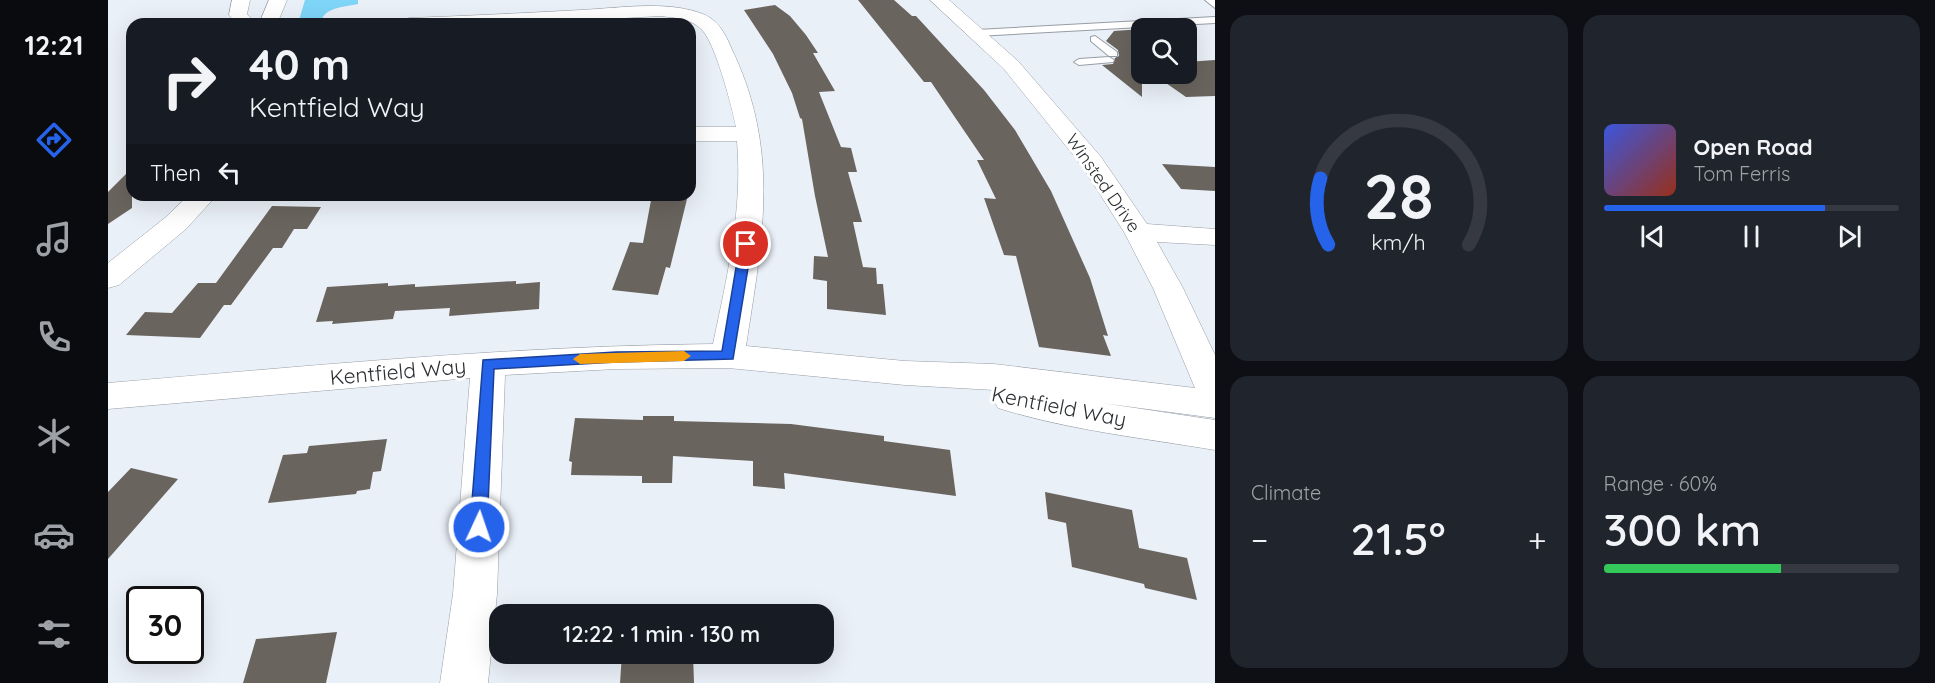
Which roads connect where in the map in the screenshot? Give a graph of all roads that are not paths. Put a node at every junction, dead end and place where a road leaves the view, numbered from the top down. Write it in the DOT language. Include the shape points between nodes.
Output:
graph roads {
  1 [pos="241,0"];
  2 [pos="278,0"];
  3 [pos="1210,0"];
  4 [pos="943,1"];
  5 [pos="1215,5"];
  6 [pos="241,18"];
  7 [pos="270,18"];
  8 [pos="526,18"];
  9 [pos="1215,20"];
  10 [pos="977,33"];
  11 [pos="1095,39"];
  12 [pos="1079,62"];
  13 [pos="696,134"];
  14 [pos="748,134"];
  15 [pos="198,201"];
  16 [pos="1138,232"];
  17 [pos="1215,237"];
  18 [pos="108,278"];
  19 [pos="728,356"];
  20 [pos="488,364"];
  21 [pos="905,373"];
  22 [pos="1215,393"];
  23 [pos="108,396"];
  24 [pos="1215,404"];
  25 [pos="1215,435"];
  26 [pos="464,683"];
  1 -- 6 [label="street" via="238,15"];
  2 -- 7 [label="street"];
  3 -- 5 [label="lane"];
  4 -- 10 [label="street, Winsted Drive"];
  8 -- 14 [label="street" via="662,11 691,15 714,31 740,93"];
  9 -- 10 [label="lane"];
  10 -- 16 [label="street, Winsted Drive" via="1059,120"];
  11 -- 12 [label="lane" via="1111,57"];
  13 -- 14 [label="street"];
  14 -- 19 [label="street" via="752,199"];
  15 -- 18 [label="street" via="176,224"];
  16 -- 17 [label="street"];
  16 -- 22 [label="street, Winsted Drive"];
  19 -- 20 [label="street, Kentfield Way"];
  19 -- 21 [label="street, Kentfield Way"];
  20 -- 23 [label="street, Kentfield Way"];
  20 -- 26 [label="street" via="475,594"];
  21 -- 24 [label="street, Kentfield Way" via="994,377"];
  21 -- 25 [label="street, Kentfield Way" via="1081,414"];
}
